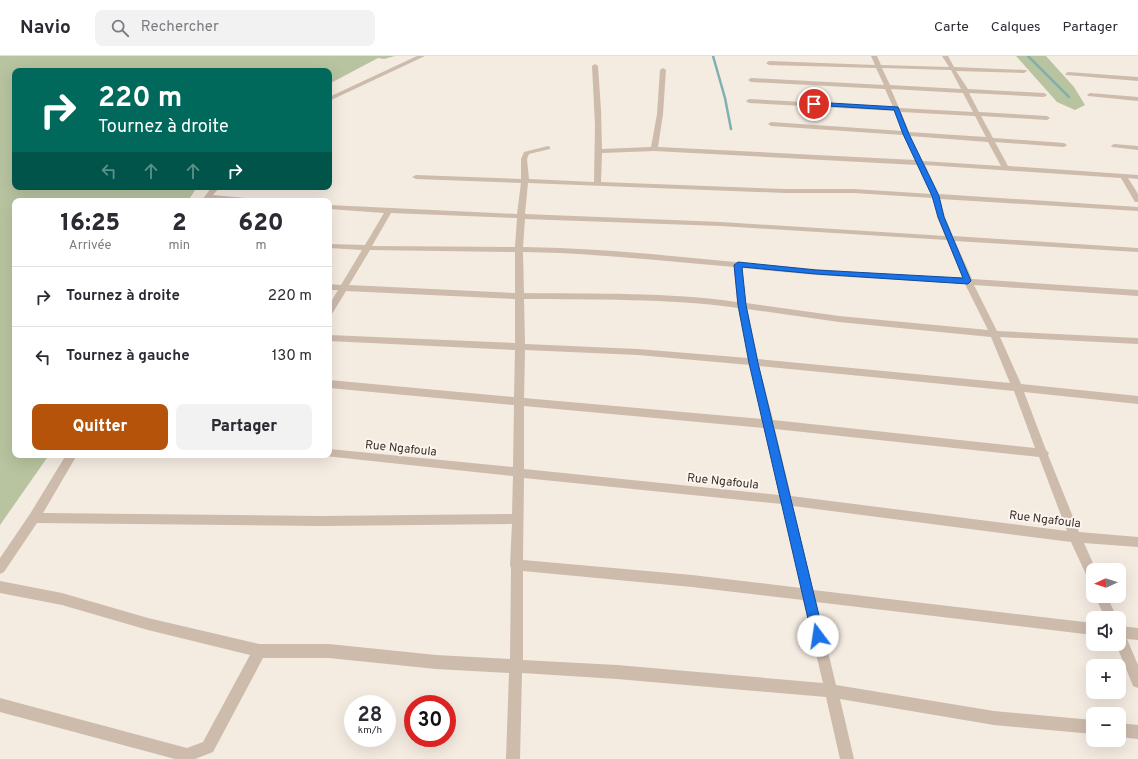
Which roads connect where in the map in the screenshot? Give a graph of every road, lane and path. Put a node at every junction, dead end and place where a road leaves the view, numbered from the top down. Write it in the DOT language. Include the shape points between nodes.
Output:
graph roads {
  1 [pos="422,56"];
  2 [pos="874,56"];
  3 [pos="945,56"];
  4 [pos="768,63"];
  5 [pos="878,65"];
  6 [pos="595,66"];
  7 [pos="952,67"];
  8 [pos="663,70"];
  9 [pos="1024,71"];
  10 [pos="1068,74"];
  11 [pos="751,80"];
  12 [pos="1138,80"];
  13 [pos="887,86"];
  14 [pos="965,90"];
  15 [pos="1044,95"];
  16 [pos="1090,95"];
  17 [pos="332,98"];
  18 [pos="1138,99"];
  19 [pos="749,101"];
  20 [pos="896,108"];
  21 [pos="977,114"];
  22 [pos="1047,118"];
  23 [pos="771,124"];
  24 [pos="906,134"];
  25 [pos="992,140"];
  26 [pos="1064,145"];
  27 [pos="1114,146"];
  28 [pos="548,148"];
  29 [pos="1138,148"];
  30 [pos="654,149"];
  31 [pos="599,150"];
  32 [pos="920,164"];
  33 [pos="1006,169"];
  34 [pos="1123,176"];
  35 [pos="416,177"];
  36 [pos="1138,177"];
  37 [pos="525,180"];
  38 [pos="597,183"];
  39 [pos="214,190"];
  40 [pos="936,196"];
  41 [pos="207,198"];
  42 [pos="1138,200"];
  43 [pos="332,207"];
  44 [pos="1138,209"];
  45 [pos="389,211"];
  46 [pos="521,216"];
  47 [pos="950,239"];
  48 [pos="332,246"];
  49 [pos="368,247"];
  50 [pos="519,250"];
  51 [pos="1138,250"];
  52 [pos="738,265"];
  53 [pos="968,281"];
  54 [pos="332,287"];
  55 [pos="343,288"];
  56 [pos="1138,293"];
  57 [pos="520,296"];
  58 [pos="742,305"];
  59 [pos="332,307"];
  60 [pos="994,334"];
  61 [pos="332,338"];
  62 [pos="1138,341"];
  63 [pos="520,346"];
  64 [pos="754,363"];
  65 [pos="332,384"];
  66 [pos="1017,387"];
  67 [pos="1138,400"];
  68 [pos="519,402"];
  69 [pos="768,424"];
  70 [pos="332,453"];
  71 [pos="1044,454"];
  72 [pos="70,458"];
  73 [pos="518,472"];
  74 [pos="786,500"];
  75 [pos="34,518"];
  76 [pos="517,519"];
  77 [pos="1075,537"];
  78 [pos="1138,542"];
  79 [pos="1087,563"];
  80 [pos="516,565"];
  81 [pos="0,568"];
  82 [pos="0,587"];
  83 [pos="808,595"];
  84 [pos="1086,628"];
  85 [pos="1126,633"];
  86 [pos="1138,634"];
  87 [pos="259,651"];
  88 [pos="1125,651"];
  89 [pos="516,667"];
  90 [pos="1138,681"];
  91 [pos="831,691"];
  92 [pos="0,705"];
  93 [pos="1086,727"];
  94 [pos="1126,731"];
  95 [pos="1138,732"];
  96 [pos="513,759"];
  97 [pos="846,759"];
  1 -- 17 [label="street"];
  2 -- 5 [label="street"];
  3 -- 7 [label="street"];
  4 -- 5 [label="street"];
  5 -- 7 [label="street"];
  5 -- 13 [label="street"];
  6 -- 31 [label="street" via="599,106"];
  7 -- 9 [label="street"];
  7 -- 14 [label="street"];
  8 -- 30 [label="street"];
  10 -- 12 [label="street"];
  11 -- 13 [label="street"];
  13 -- 14 [label="street"];
  13 -- 20 [label="street"];
  14 -- 15 [label="street"];
  14 -- 21 [label="street"];
  16 -- 18 [label="street"];
  19 -- 20 [label="street"];
  20 -- 21 [label="street"];
  20 -- 24 [label="street"];
  21 -- 22 [label="street"];
  21 -- 25 [label="street"];
  23 -- 24 [label="street"];
  24 -- 25 [label="street"];
  24 -- 32 [label="street"];
  25 -- 26 [label="street"];
  25 -- 33 [label="street"];
  27 -- 29 [label="street"];
  28 -- 37 [label="street" via="526,153"];
  30 -- 31 [label="street"];
  30 -- 32 [label="street"];
  31 -- 38 [label="street"];
  32 -- 33 [label="street"];
  32 -- 40 [label="street"];
  33 -- 34 [label="street"];
  34 -- 36 [label="street"];
  34 -- 42 [label="street"];
  35 -- 37 [label="street"];
  37 -- 38 [label="street"];
  37 -- 46 [label="street"];
  38 -- 40 [label="street"];
  39 -- 41 [label="street"];
  40 -- 44 [label="street"];
  40 -- 47 [label="street"];
  43 -- 45 [label="street"];
  45 -- 46 [label="street"];
  45 -- 49 [label="street"];
  46 -- 47 [label="street" via="721,224"];
  46 -- 50 [label="street"];
  47 -- 51 [label="street"];
  47 -- 53 [label="street"];
  48 -- 49 [label="street"];
  49 -- 50 [label="street"];
  49 -- 55 [label="street"];
  50 -- 52 [label="street" via="607,253"];
  50 -- 57 [label="street"];
  52 -- 53 [label="street"];
  52 -- 58 [label="street"];
  53 -- 56 [label="street"];
  53 -- 60 [label="street"];
  54 -- 55 [label="street"];
  55 -- 57 [label="street"];
  55 -- 59 [label="street"];
  57 -- 58 [label="street" via="614,297"];
  57 -- 63 [label="street"];
  58 -- 60 [label="street" via="839,319"];
  58 -- 64 [label="street"];
  60 -- 62 [label="street"];
  60 -- 66 [label="street"];
  61 -- 63 [label="street"];
  63 -- 64 [label="street" via="638,352"];
  63 -- 68 [label="street"];
  64 -- 66 [label="street"];
  64 -- 69 [label="street"];
  65 -- 68 [label="street"];
  66 -- 67 [label="street"];
  66 -- 71 [label="street"];
  68 -- 69 [label="street"];
  68 -- 73 [label="street"];
  69 -- 71 [label="street"];
  69 -- 74 [label="street"];
  70 -- 73 [label="street, Rue Ngafoula"];
  71 -- 77 [label="street"];
  72 -- 75 [label="street"];
  73 -- 74 [label="street, Rue Ngafoula"];
  73 -- 76 [label="street"];
  74 -- 77 [label="street, Rue Ngafoula"];
  74 -- 83 [label="street"];
  75 -- 76 [label="street" via="314,521"];
  75 -- 81 [label="street"];
  76 -- 80 [label="street"];
  77 -- 78 [label="street, Rue Ngafoula"];
  77 -- 79 [label="street"];
  80 -- 83 [label="street"];
  80 -- 89 [label="street"];
  82 -- 87 [label="street" via="62,599 148,624"];
  83 -- 84 [label="street"];
  83 -- 91 [label="street"];
  85 -- 86 [label="street"];
  87 -- 89 [label="street" via="329,651"];
  87 -- 92 [label="street" via="208,747 187,755"];
  88 -- 90 [label="street"];
  89 -- 91 [label="street" via="617,672"];
  89 -- 96 [label="street"];
  91 -- 93 [label="street" via="994,718"];
  91 -- 97 [label="street"];
  94 -- 95 [label="street"];
}
